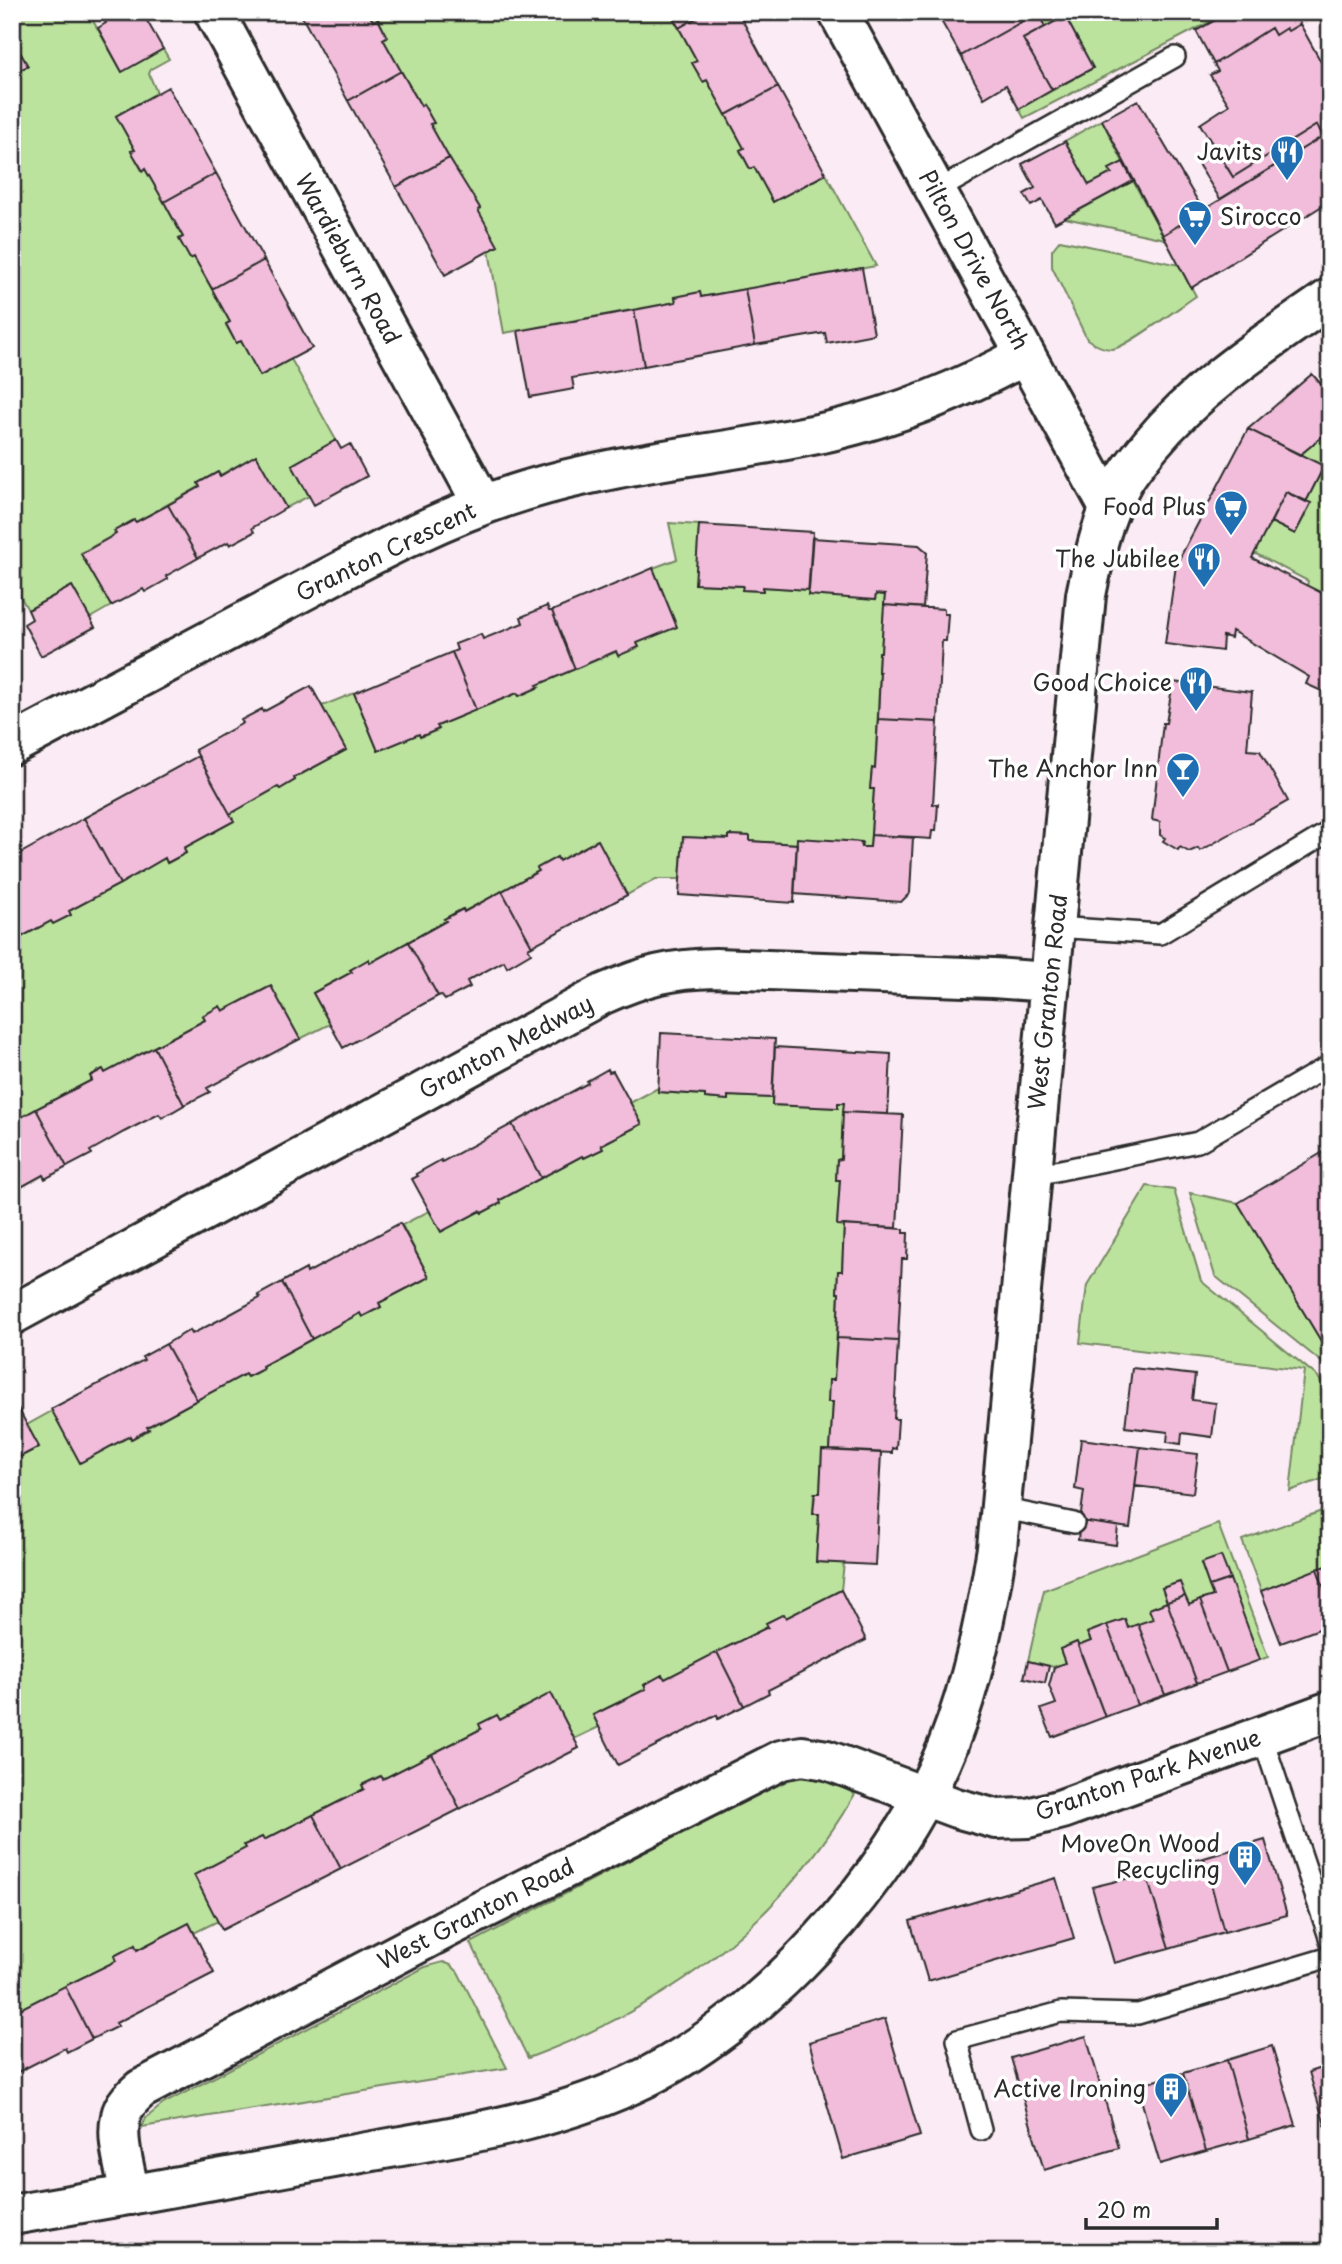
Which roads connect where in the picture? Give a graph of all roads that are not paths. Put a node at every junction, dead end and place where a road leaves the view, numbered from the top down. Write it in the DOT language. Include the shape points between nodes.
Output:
graph roads {
  1 [pos="214,12"];
  2 [pos="838,12"];
  3 [pos="1175,57"];
  4 [pos="936,191"];
  5 [pos="1330,298"];
  6 [pos="1025,355"];
  7 [pos="482,505"];
  8 [pos="1109,508"];
  9 [pos="12,746"];
  10 [pos="1330,831"];
  11 [pos="1055,927"];
  12 [pos="1049,982"];
  13 [pos="1330,1065"];
  14 [pos="1031,1176"];
  15 [pos="12,1315"];
  16 [pos="1001,1508"];
  17 [pos="1074,1523"];
  18 [pos="1330,1711"];
  19 [pos="1262,1736"];
  20 [pos="924,1795"];
  21 [pos="1330,1940"];
  22 [pos="1330,1957"];
  23 [pos="981,2130"];
  24 [pos="130,2195"];
  25 [pos="12,2215"];
  1 -- 7 [label="street, Wardieburn Road"];
  2 -- 4 [label="street, Pilton Drive North"];
  3 -- 4 [label="lane"];
  4 -- 6 [label="street, Pilton Drive North"];
  5 -- 8 [label="street, West Granton Road" via="1194,398 1123,480"];
  6 -- 7 [label="street, Granton Crescent" via="950,391 831,431 575,477"];
  6 -- 8 [label="street, Pilton Drive North"];
  7 -- 9 [label="street, Granton Crescent" via="404,538"];
  8 -- 11 [label="street, West Granton Road" via="1086,595"];
  10 -- 11 [label="lane" via="1160,934"];
  11 -- 12 [label="street, West Granton Road"];
  12 -- 14 [label="street, West Granton Road"];
  12 -- 15 [label="street, Granton Medway" via="715,968 679,969 642,978 592,1000"];
  13 -- 14 [label="lane" via="1198,1142"];
  14 -- 16 [label="street, West Granton Road"];
  16 -- 17 [label="lane"];
  16 -- 20 [label="street, West Granton Road" via="985,1626 947,1746"];
  18 -- 19 [label="street, Granton Park Avenue"];
  19 -- 20 [label="street, Granton Park Avenue" via="1028,1818 996,1819"];
  19 -- 21 [label="lane"];
  20 -- 24 [label="street, West Granton Road" via="887,1857 812,1949 731,2023 633,2084 503,2128"];
  20 -- 24 [label="street, West Granton Road" via="827,1760 802,1756 781,1760 461,1921 141,2088 121,2115"];
  22 -- 23 [label="lane" via="1138,2014 1061,2012 957,2040"];
  24 -- 25 [label="street, West Granton Road"];
}
